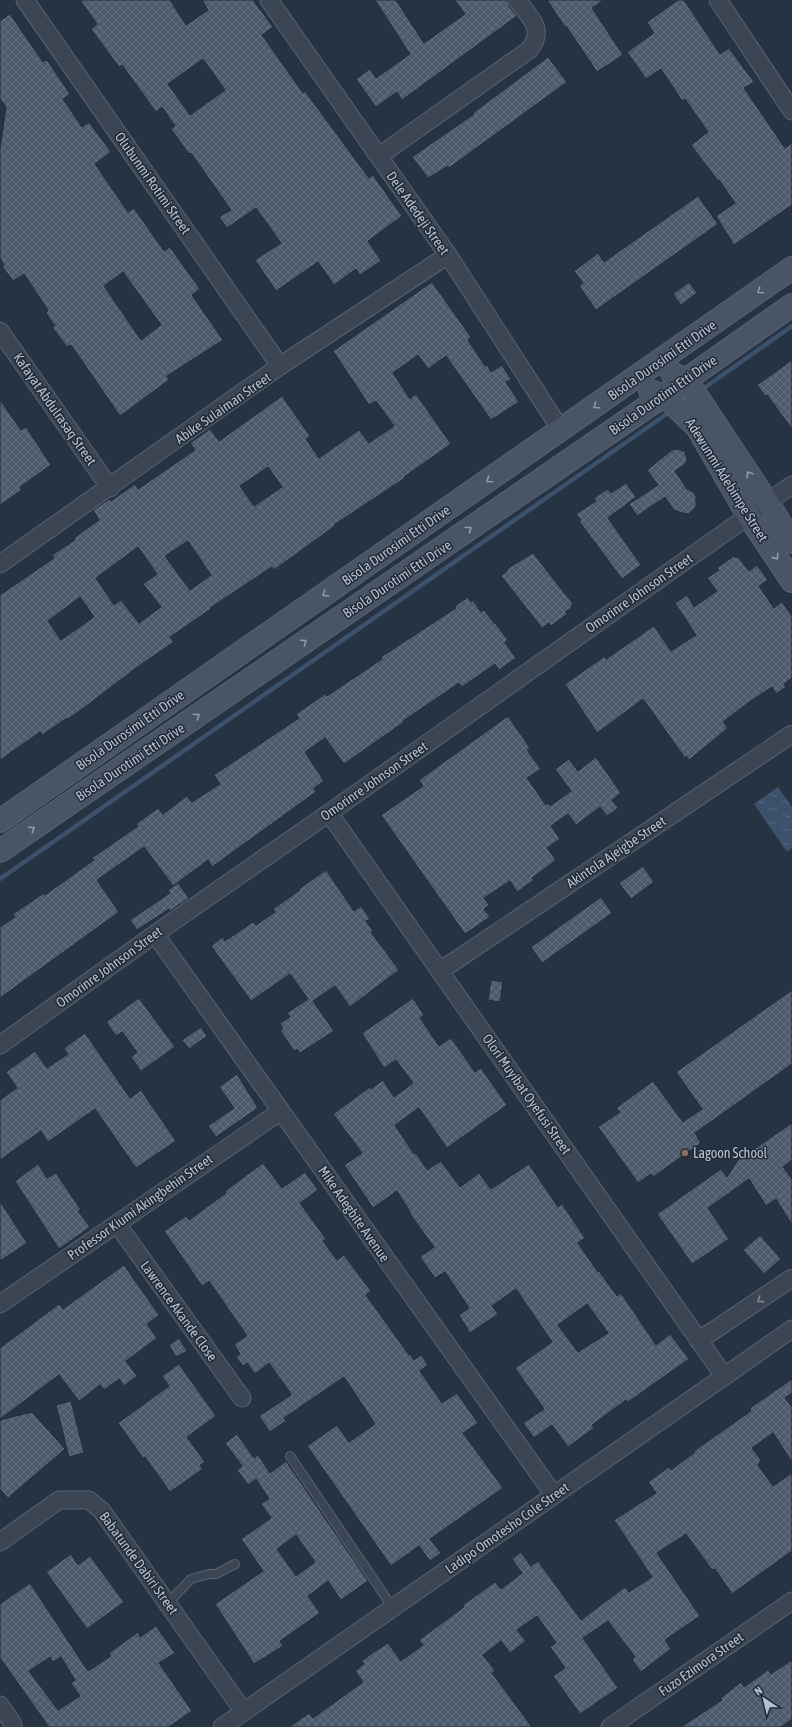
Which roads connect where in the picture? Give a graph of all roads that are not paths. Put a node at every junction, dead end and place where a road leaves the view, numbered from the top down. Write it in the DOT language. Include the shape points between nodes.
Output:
graph roads {
  1 [pos="25,0"];
  2 [pos="269,0"];
  3 [pos="518,0"];
  4 [pos="718,0"];
  5 [pos="792,111"];
  6 [pos="379,156"];
  7 [pos="448,255"];
  8 [pos="792,268"];
  9 [pos="792,305"];
  10 [pos="0,331"];
  11 [pos="655,364"];
  12 [pos="280,366"];
  13 [pos="629,383"];
  14 [pos="682,396"];
  15 [pos="561,430"];
  16 [pos="792,485"];
  17 [pos="110,488"];
  18 [pos="768,502"];
  19 [pos="748,516"];
  20 [pos="792,542"];
  21 [pos="0,564"];
  22 [pos="792,581"];
  23 [pos="792,734"];
  24 [pos="329,813"];
  25 [pos="0,821"];
  26 [pos="0,851"];
  27 [pos="155,934"];
  28 [pos="440,971"];
  29 [pos="0,1045"];
  30 [pos="281,1111"];
  31 [pos="117,1224"];
  32 [pos="792,1278"];
  33 [pos="0,1304"];
  34 [pos="792,1329"];
  35 [pos="698,1340"];
  36 [pos="724,1376"];
  37 [pos="242,1398"];
  38 [pos="290,1456"];
  39 [pos="554,1495"];
  40 [pos="0,1542"];
  41 [pos="235,1564"];
  42 [pos="792,1601"];
  43 [pos="168,1603"];
  44 [pos="393,1608"];
  45 [pos="0,1705"];
  46 [pos="244,1712"];
  47 [pos="12,1726"];
  48 [pos="222,1727"];
  49 [pos="610,1727"];
  1 -- 12 [label="street, Olubunmi Rotimi Street"];
  2 -- 6 [label="street, Dele Adedeji Street"];
  3 -- 6 [label="street" via="536,29 535,44"];
  4 -- 5 [label="street"];
  6 -- 7 [label="street, Dele Adedeji Street"];
  7 -- 12 [label="street, Abike Sulaiman Street"];
  7 -- 15 [label="street, Dele Adedeji Street"];
  8 -- 11 [label="main road, Bisola Durosimi Etti Drive, one-way"];
  9 -- 14 [label="main road, Bisola Durotimi Etti Drive"];
  10 -- 17 [label="street, Kafayat Abdulrasaq Street"];
  11 -- 13 [label="main road, Bisola Durosimi Etti Drive"];
  11 -- 14 [label="main road, Adewunmi Adebimpe Street"];
  12 -- 17 [label="street, Abike Sulaiman Street"];
  13 -- 14 [label="main road, Adewunmi Adebimpe Street"];
  13 -- 15 [label="main road, Bisola Durosimi Etti Drive, one-way"];
  18 -- 14 [label="main road, Adewunmi Adebimpe Street, one-way"];
  14 -- 19 [label="main road, Adewunmi Adebimpe Street"];
  26 -- 14 [label="main road, Bisola Durotimi Etti Drive, one-way"];
  15 -- 25 [label="main road, Bisola Durosimi Etti Drive, one-way"];
  16 -- 18 [label="street, Omorinre Johnson Street"];
  17 -- 21 [label="street, Abike Sulaiman Street"];
  18 -- 19 [label="street, Omorinre Johnson Street"];
  18 -- 20 [label="main road, Adewunmi Adebimpe Street"];
  19 -- 22 [label="main road, Adewunmi Adebimpe Street, one-way"];
  19 -- 24 [label="street, Omorinre Johnson Street"];
  23 -- 28 [label="street, Akintola Ajeigbe Street"];
  24 -- 27 [label="street, Omorinre Johnson Street"];
  24 -- 28 [label="street, Olori Muyibat Oyefusi Street"];
  27 -- 29 [label="street, Omorinre Johnson Street"];
  27 -- 30 [label="street, Mike Adegbite Avenue"];
  28 -- 35 [label="street, Olori Muyibat Oyefusi Street"];
  30 -- 31 [label="street, Professor Kiumi Akingbehin Street"];
  30 -- 39 [label="street, Mike Adegbite Avenue"];
  31 -- 33 [label="street, Professor Kiumi Akingbehin Street"];
  31 -- 37 [label="street, Lawrence Akande Close"];
  32 -- 35 [label="street, one-way"];
  34 -- 36 [label="street, Ladipo Omotesho Cole Street"];
  35 -- 36 [label="street, Olori Muyibat Oyefusi Street"];
  36 -- 39 [label="street, Ladipo Omotesho Cole Street"];
  38 -- 44 [label="lane"];
  39 -- 44 [label="street, Ladipo Omotesho Cole Street"];
  40 -- 43 [label="street, Babatunde Dabiri Street" via="60,1500 89,1500 102,1511"];
  41 -- 43 [label="lane" via="216,1574 191,1579"];
  42 -- 49 [label="street, Fuzo Ezimora Street"];
  43 -- 46 [label="street, Babatunde Dabiri Street"];
  44 -- 46 [label="street, Ladipo Omotesho Cole Street"];
  45 -- 47 [label="street"];
  46 -- 48 [label="street, Ladipo Omotesho Cole Street"];
}
